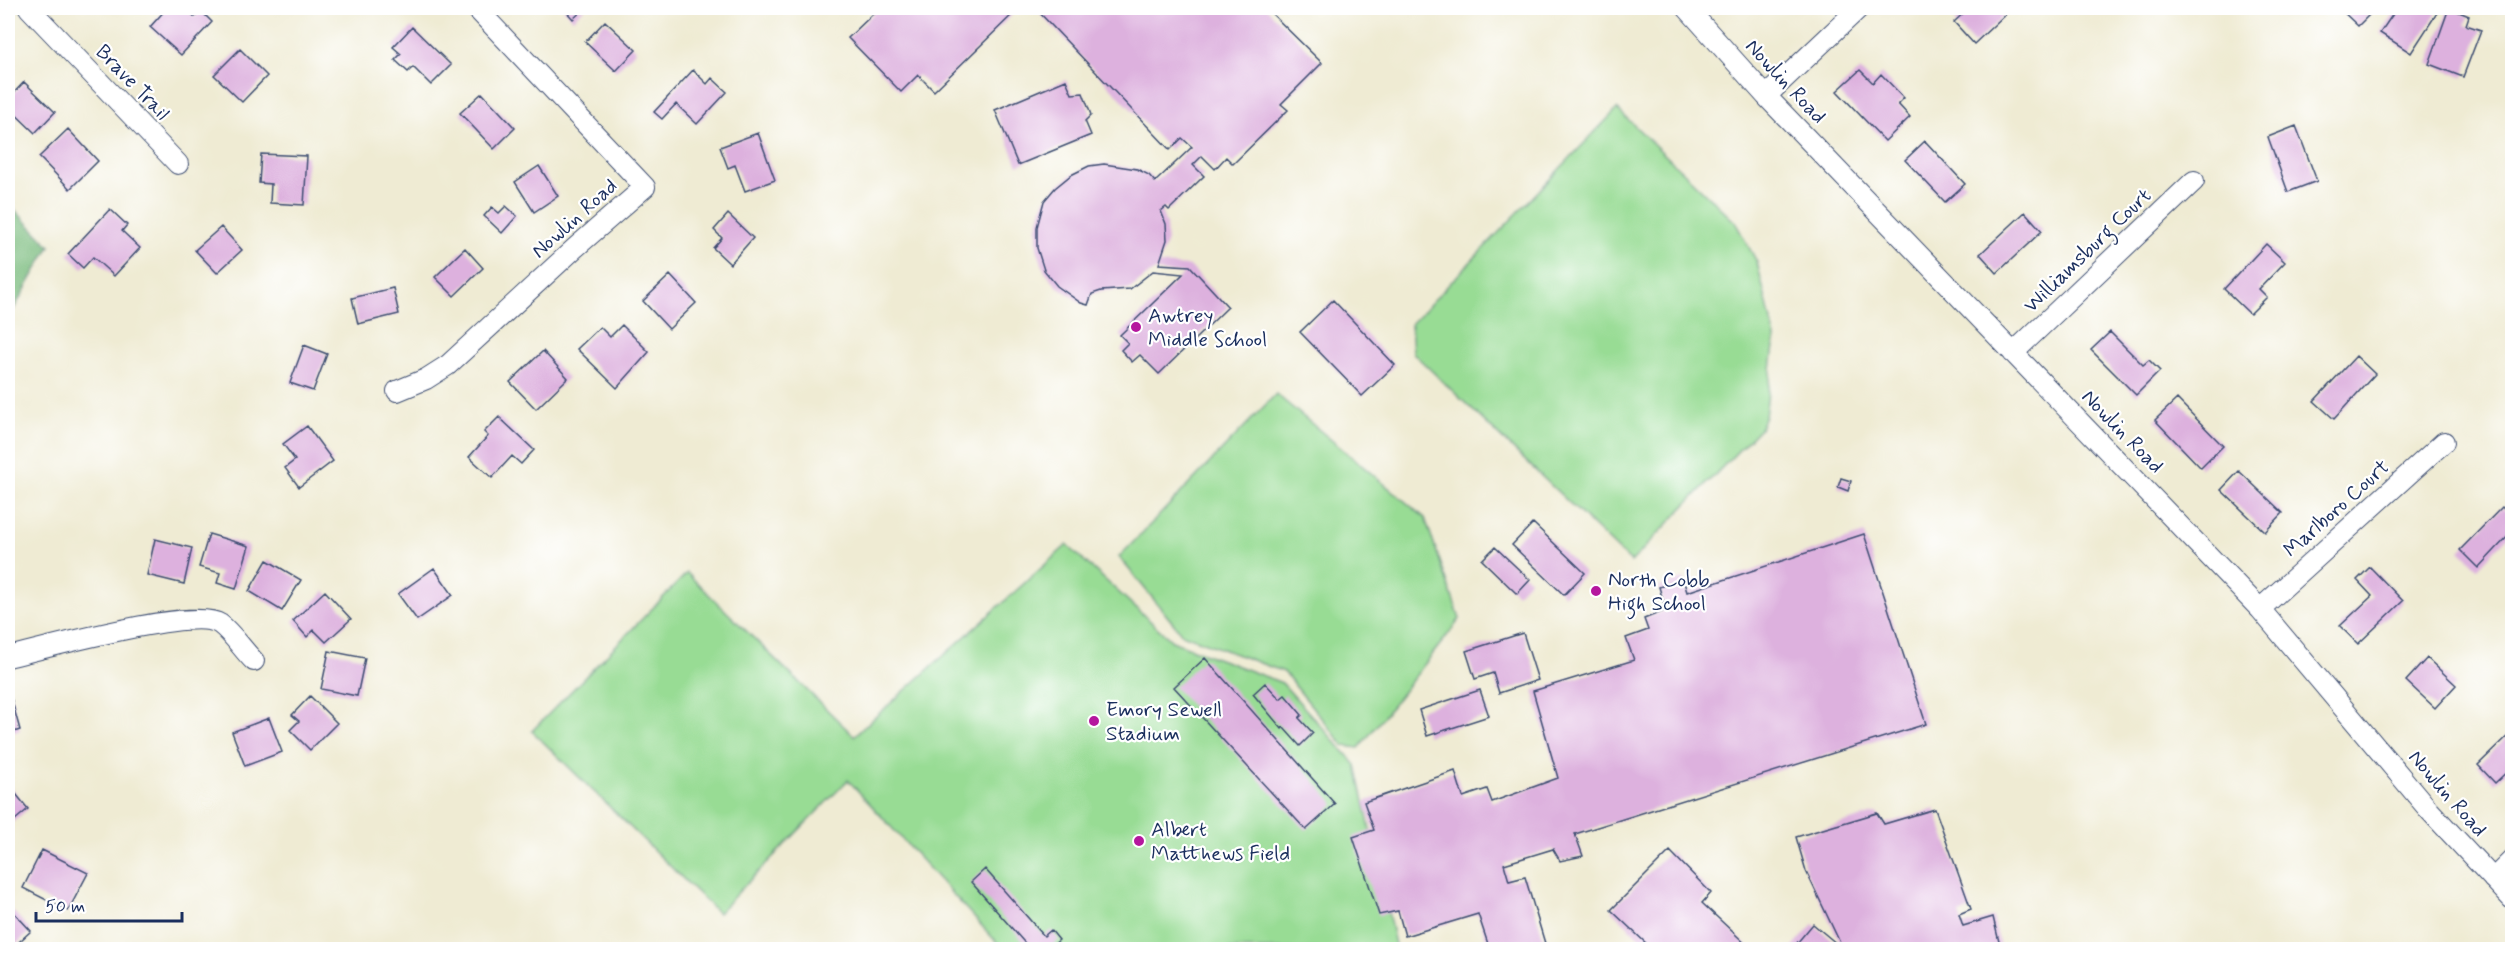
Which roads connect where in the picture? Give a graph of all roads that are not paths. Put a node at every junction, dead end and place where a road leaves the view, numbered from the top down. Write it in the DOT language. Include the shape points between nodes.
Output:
graph roads {
  1 [pos="29,8"];
  2 [pos="476,8"];
  3 [pos="1687,8"];
  4 [pos="1858,8"];
  5 [pos="1766,96"];
  6 [pos="178,164"];
  7 [pos="2194,181"];
  8 [pos="2013,353"];
  9 [pos="397,391"];
  10 [pos="2444,442"];
  11 [pos="2260,609"];
  12 [pos="8,657"];
  13 [pos="254,661"];
  14 [pos="2512,860"];
  15 [pos="2493,879"];
  16 [pos="2512,899"];
  1 -- 6 [label="street, Brave Trail"];
  2 -- 9 [label="street, Nowlin Road" via="645,187 448,365"];
  3 -- 5 [label="street, Nowlin Road"];
  4 -- 5 [label="street"];
  5 -- 8 [label="street, Nowlin Road"];
  7 -- 8 [label="street, Williamsburg Court"];
  8 -- 11 [label="street, Nowlin Road"];
  10 -- 11 [label="street, Marlboro Court"];
  11 -- 15 [label="street, Nowlin Road" via="2429,810"];
  12 -- 13 [label="street" via="157,623 200,619 219,623"];
  14 -- 15 [label="street"];
  15 -- 16 [label="street, Nowlin Road"];
}
